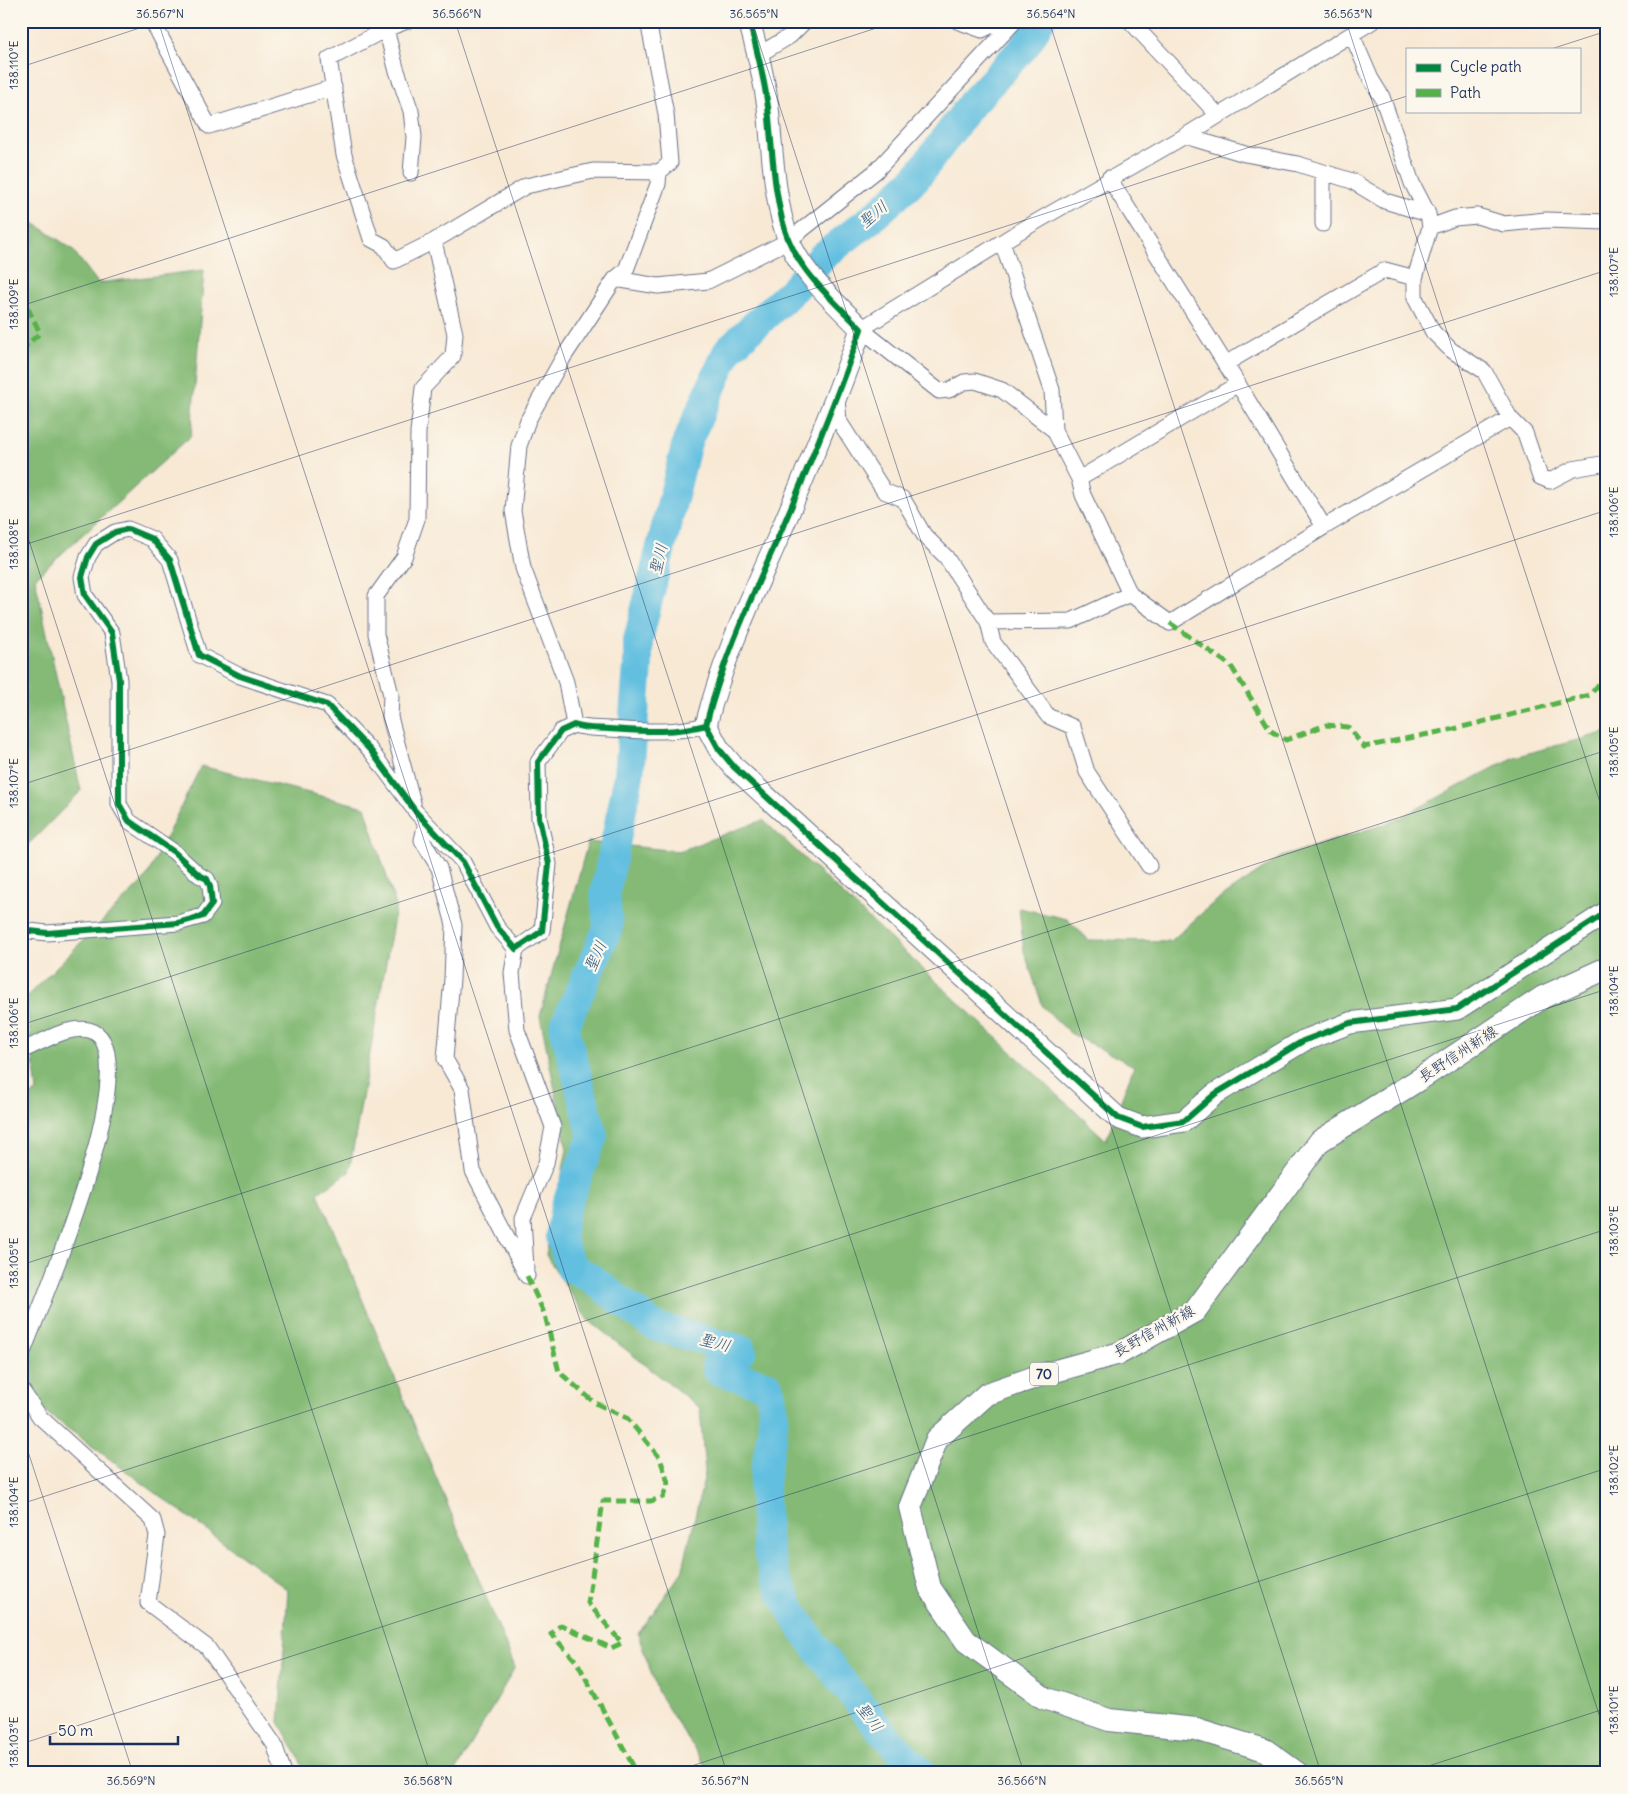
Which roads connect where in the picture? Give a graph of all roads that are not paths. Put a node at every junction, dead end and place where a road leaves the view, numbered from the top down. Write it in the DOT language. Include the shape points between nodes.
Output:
graph roads {
  1 [pos="152,21"];
  2 [pos="407,21"];
  3 [pos="648,21"];
  4 [pos="749,21"];
  5 [pos="805,21"];
  6 [pos="957,21"];
  7 [pos="1001,21"];
  8 [pos="1015,21"];
  9 [pos="1130,21"];
  10 [pos="1373,21"];
  11 [pos="386,29"];
  12 [pos="1352,36"];
  13 [pos="758,55"];
  14 [pos="334,86"];
  15 [pos="1218,114"];
  16 [pos="1185,136"];
  17 [pos="659,172"];
  18 [pos="1323,172"];
  19 [pos="411,173"];
  20 [pos="1109,178"];
  21 [pos="1429,220"];
  22 [pos="1607,222"];
  23 [pos="1323,224"];
  24 [pos="434,241"];
  25 [pos="1002,242"];
  26 [pos="792,248"];
  27 [pos="1414,278"];
  28 [pos="615,279"];
  29 [pos="861,329"];
  30 [pos="1225,364"];
  31 [pos="1238,384"];
  32 [pos="837,398"];
  33 [pos="1510,418"];
  34 [pos="1054,430"];
  35 [pos="1607,463"];
  36 [pos="1079,479"];
  37 [pos="1324,527"];
  38 [pos="1130,594"];
  39 [pos="988,622"];
  40 [pos="574,725"];
  41 [pos="706,725"];
  42 [pos="416,812"];
  43 [pos="426,823"];
  44 [pos="1149,866"];
  45 [pos="1607,912"];
  46 [pos="21,930"];
  47 [pos="516,949"];
  48 [pos="1607,968"];
  49 [pos="21,1051"];
  50 [pos="21,1357"];
  51 [pos="21,1389"];
  52 [pos="284,1773"];
  53 [pos="1297,1773"];
  1 -- 14 [label="street" via="209,126"];
  2 -- 11 [label="street"];
  3 -- 17 [label="street" via="666,114 670,163"];
  4 -- 13 [label="street"];
  5 -- 13 [label="street" via="790,36"];
  6 -- 7 [label="street" via="982,30"];
  8 -- 26 [label="street" via="876,171"];
  9 -- 15 [label="street"];
  10 -- 12 [label="street"];
  11 -- 14 [label="street" via="329,58"];
  11 -- 19 [label="street" via="411,111 414,137"];
  12 -- 15 [label="street"];
  12 -- 21 [label="street" via="1370,79 1382,97 1412,183"];
  13 -- 26 [label="street" via="774,168"];
  14 -- 24 [label="street" via="344,155 371,239 384,246 394,261"];
  15 -- 16 [label="street"];
  16 -- 18 [label="street"];
  16 -- 20 [label="street"];
  17 -- 24 [label="street" via="593,172 526,186"];
  17 -- 28 [label="street" via="658,184 626,270"];
  18 -- 21 [label="street" via="1352,181 1384,201"];
  18 -- 23 [label="street"];
  20 -- 25 [label="street"];
  20 -- 30 [label="street"];
  21 -- 22 [label="street" via="1477,216 1504,224 1546,220"];
  21 -- 27 [label="street"];
  24 -- 42 [label="street" via="455,334 453,356 423,388 418,432 417,519 404,557 376,596 376,634 391,695 390,717"];
  25 -- 29 [label="street"];
  25 -- 34 [label="street" via="1052,390"];
  26 -- 28 [label="street" via="708,281 658,286"];
  26 -- 29 [label="street" via="819,286"];
  27 -- 30 [label="street" via="1385,270"];
  27 -- 33 [label="street" via="1415,298 1433,332 1451,350 1484,371"];
  28 -- 40 [label="street" via="563,358 528,420 519,446 513,511 523,568 566,682"];
  29 -- 32 [label="street"];
  29 -- 34 [label="street" via="939,391 964,382 985,383 1002,390"];
  30 -- 31 [label="street"];
  31 -- 36 [label="street"];
  31 -- 37 [label="street"];
  32 -- 39 [label="street" via="839,420 873,475 884,491 903,499 924,535 946,557"];
  32 -- 41 [label="street" via="748,607 714,692"];
  33 -- 35 [label="street" via="1525,433 1540,477 1550,481 1573,469"];
  33 -- 37 [label="street"];
  34 -- 36 [label="street"];
  36 -- 38 [label="street"];
  37 -- 38 [label="street" via="1170,623"];
  38 -- 39 [label="street" via="1071,621"];
  39 -- 44 [label="street" via="993,642 1048,716 1073,727 1086,772"];
  40 -- 41 [label="street" via="585,729 655,732"];
  40 -- 47 [label="street" via="561,731 538,762 539,818 549,864 548,891 542,932"];
  41 -- 45 [label="street" via="734,767 876,898 1118,1118 1142,1127 1184,1121 1215,1094 1246,1074 1303,1042 1350,1022 1458,1009"];
  42 -- 43 [label="street"];
  42 -- 46 [label="street" via="371,751 327,705 240,676 198,655 170,560 152,539 128,529 115,532 96,544 82,577 85,595 112,633 119,680 119,804 129,822 207,879 212,904 203,916 178,923 46,934"];
  43 -- 47 [label="street" via="463,862 497,927"];
  43 -- 47 [label="street" via="422,840 439,868 454,925 445,1059 462,1089 473,1170 527,1276 523,1218 546,1163 552,1127 518,1030 512,973"];
  48 -- 53 [label="main road, 長野信州新線 / 70" via="1544,997 1320,1141 1195,1311 1120,1353 987,1394 937,1439 913,1498 910,1507 930,1588 966,1641 1044,1698 1109,1720 1196,1729 1265,1750"];
  49 -- 50 [label="street" via="69,1030 88,1030 99,1036 105,1046 108,1066 107,1104 90,1168 69,1233"];
  51 -- 52 [label="street" via="40,1417 153,1520 157,1535 148,1603 207,1646 274,1744"];
}
